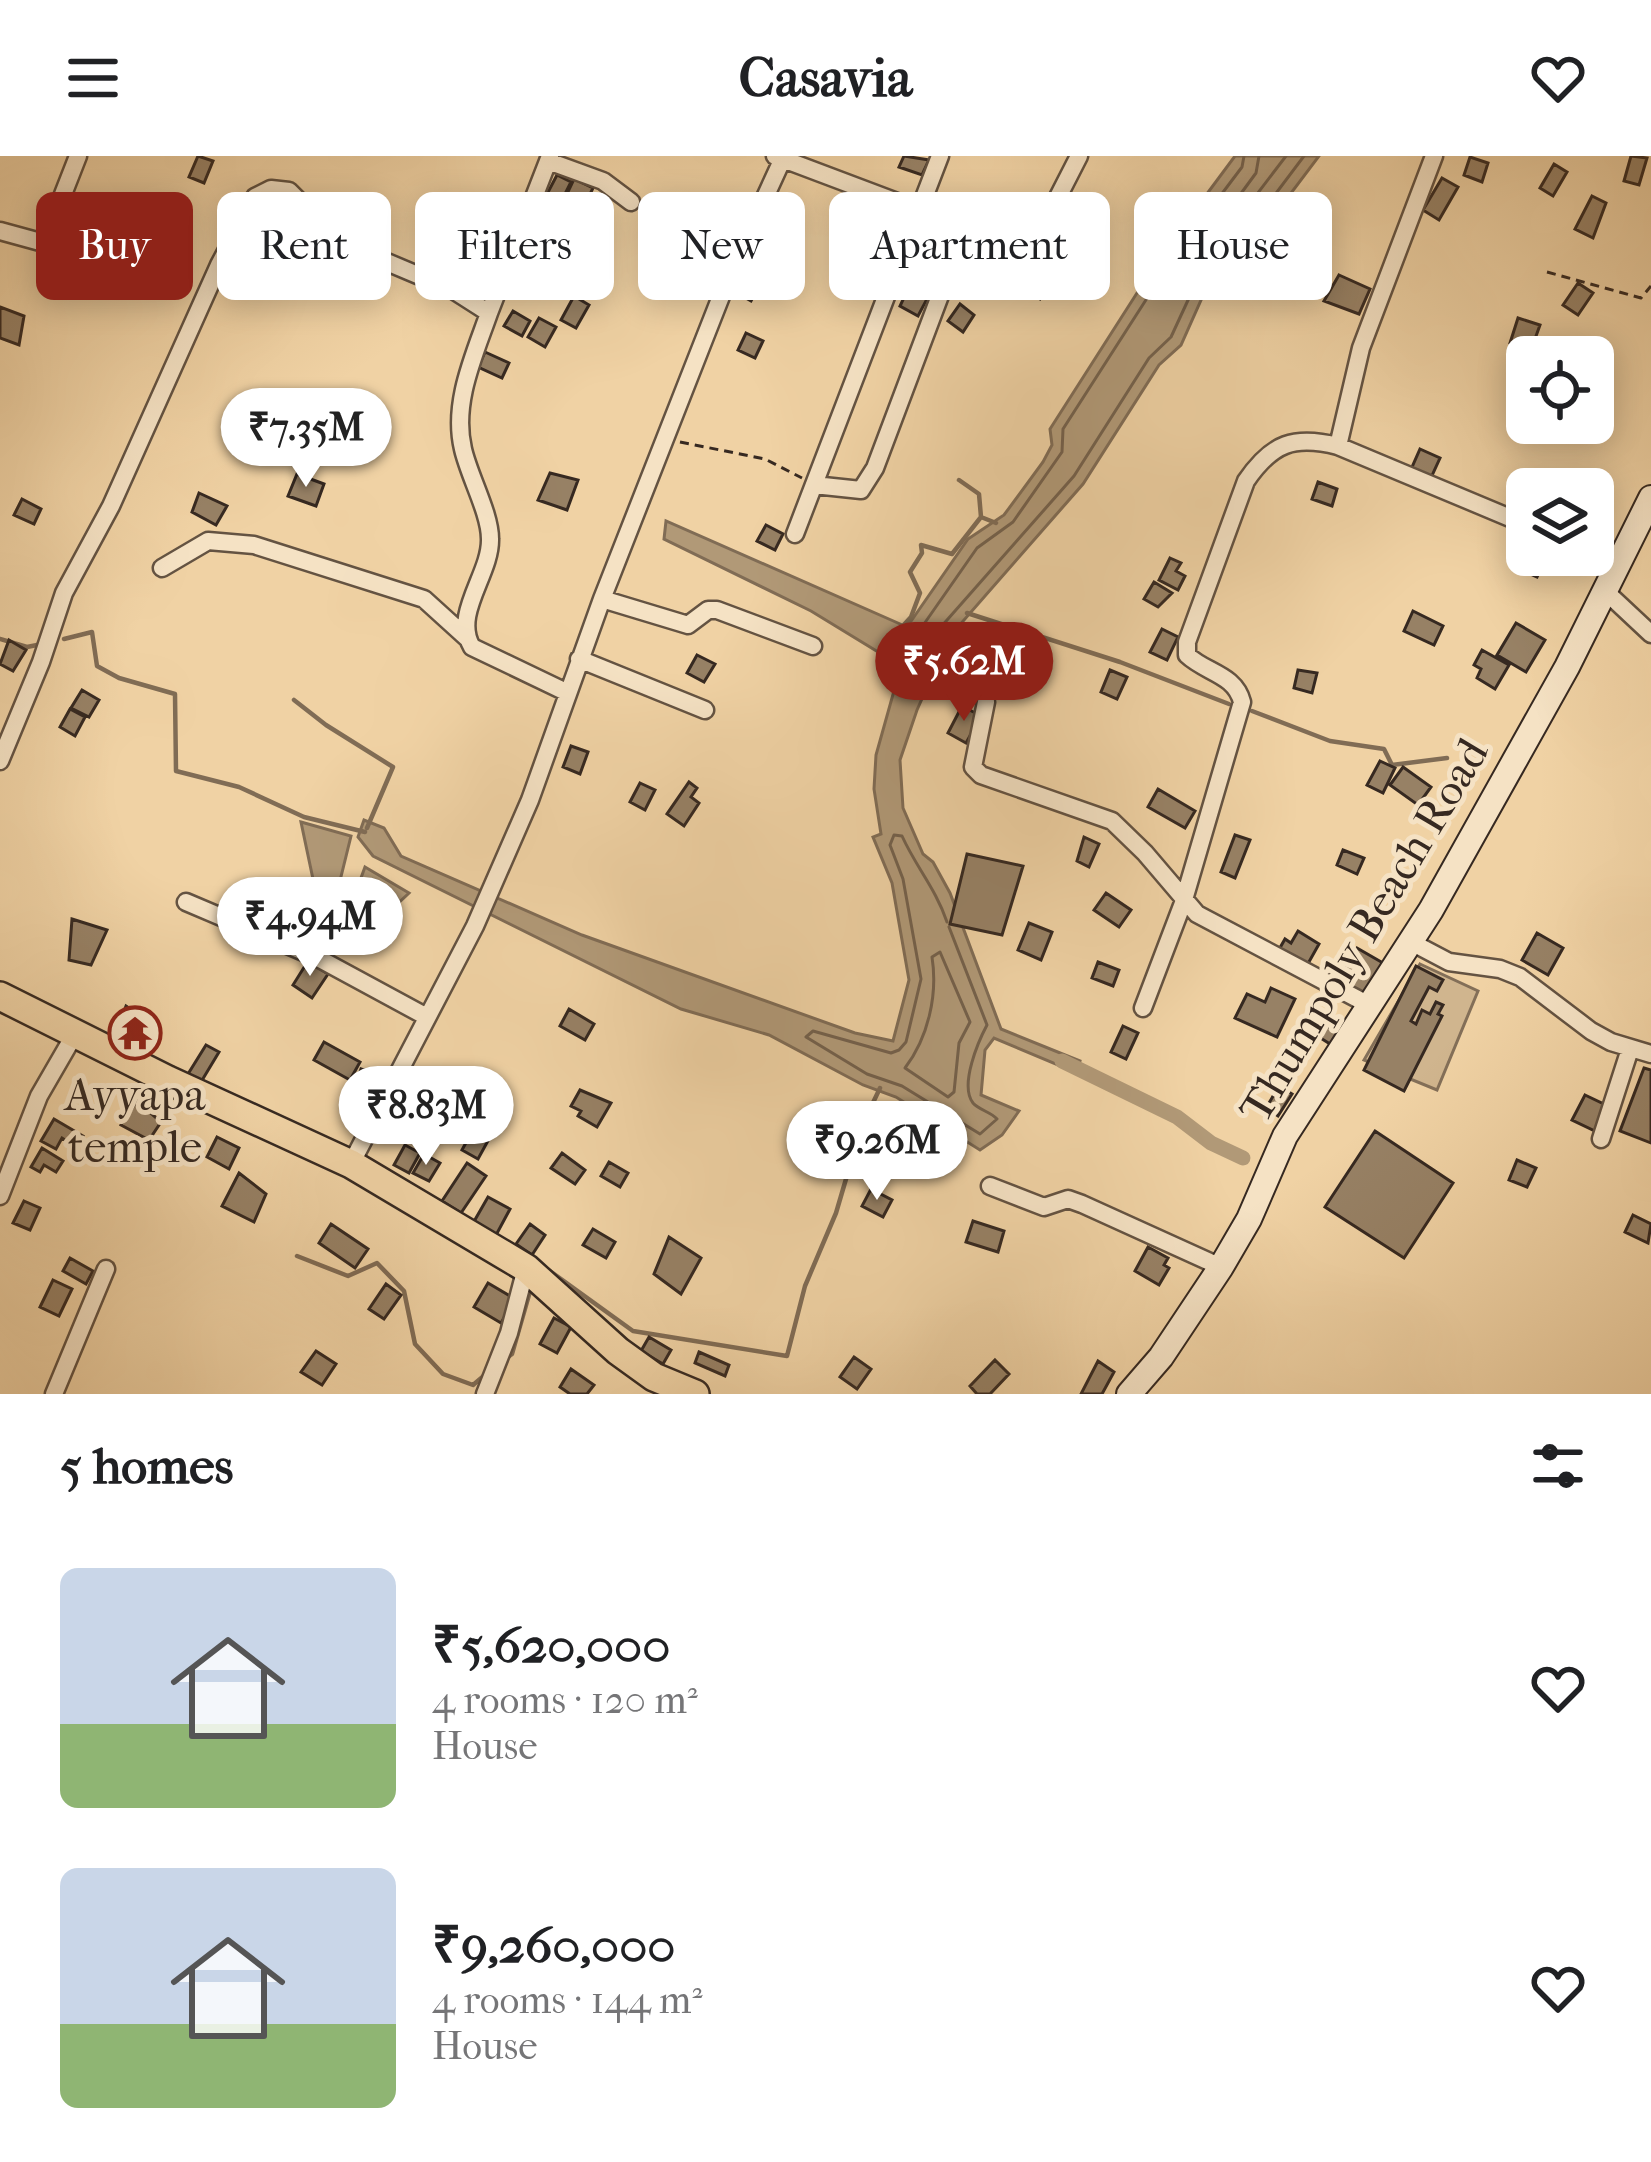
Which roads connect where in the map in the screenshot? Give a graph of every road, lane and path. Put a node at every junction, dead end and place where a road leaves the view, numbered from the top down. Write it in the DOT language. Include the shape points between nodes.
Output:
graph roads {
  1 [pos="79,156"];
  2 [pos="940,156"];
  3 [pos="1079,156"];
  4 [pos="1434,156"];
  5 [pos="780,157"];
  6 [pos="549,159"];
  7 [pos="871,192"];
  8 [pos="928,192"];
  9 [pos="631,202"];
  10 [pos="0,231"];
  11 [pos="1547,272"];
  12 [pos="1651,286"];
  13 [pos="886,300"];
  14 [pos="489,313"];
  15 [pos="666,439"];
  16 [pos="1338,446"];
  17 [pos="814,485"];
  18 [pos="1651,498"];
  19 [pos="1506,515"];
  20 [pos="796,534"];
  21 [pos="1614,559"];
  22 [pos="1618,561"];
  23 [pos="162,568"];
  24 [pos="1604,590"];
  25 [pos="602,599"];
  26 [pos="1651,634"];
  27 [pos="466,638"];
  28 [pos="813,646"];
  29 [pos="579,659"];
  30 [pos="566,692"];
  31 [pos="986,702"];
  32 [pos="705,710"];
  33 [pos="0,760"];
  34 [pos="186,902"];
  35 [pos="1184,903"];
  36 [pos="1411,942"];
  37 [pos="0,996"];
  38 [pos="1371,1006"];
  39 [pos="1144,1008"];
  40 [pos="427,1017"];
  41 [pos="76,1032"];
  42 [pos="1630,1049"];
  43 [pos="1651,1054"];
  44 [pos="1601,1139"];
  45 [pos="351,1164"];
  46 [pos="989,1186"];
  47 [pos="0,1196"];
  48 [pos="526,1268"];
  49 [pos="1221,1268"];
  50 [pos="106,1270"];
  51 [pos="488,1388"];
  52 [pos="54,1394"];
  53 [pos="695,1394"];
  54 [pos="1129,1394"];
  1 -- 10 [label="street" via="44,242"];
  2 -- 8 [label="street"];
  3 -- 17 [label="street" via="1012,287 944,285 861,490"];
  4 -- 16 [label="street" via="1361,348"];
  5 -- 7 [label="street"];
  5 -- 15 [label="street"];
  6 -- 9 [label="street"];
  6 -- 14 [label="street"];
  11 -- 12 [label="path" via="1641,298"];
  13 -- 17 [label="street"];
  14 -- 27 [label="street" via="463,390 461,444 490,541"];
  14 -- 33 [label="street" via="318,233 289,191 255,197 64,592"];
  15 -- 17 [label="path" via="765,459"];
  15 -- 25 [label="street"];
  16 -- 19 [label="street"];
  16 -- 35 [label="street" via="1306,438 1260,461 1191,625 1187,655 1227,678 1242,702"];
  17 -- 20 [label="street"];
  18 -- 22 [label="main road, Thumpoly Beach Road"];
  21 -- 22 [label="street"];
  22 -- 24 [label="main road, Thumpoly Beach Road"];
  23 -- 27 [label="street" via="208,541 254,545 424,599"];
  24 -- 26 [label="street"];
  24 -- 36 [label="main road, Thumpoly Beach Road"];
  25 -- 28 [label="street" via="688,626 717,610"];
  25 -- 29 [label="street"];
  27 -- 30 [label="street"];
  29 -- 30 [label="street"];
  29 -- 32 [label="street"];
  30 -- 40 [label="street" via="530,800"];
  31 -- 35 [label="street" via="973,767 1112,821"];
  34 -- 40 [label="street" via="318,958"];
  35 -- 38 [label="street"];
  35 -- 39 [label="street"];
  36 -- 38 [label="main road, Thumpoly Beach Road"];
  36 -- 42 [label="street" via="1449,962 1520,976 1591,1031"];
  37 -- 41 [label="main road"];
  38 -- 49 [label="main road, Thumpoly Beach Road" via="1285,1136"];
  40 -- 45 [label="street"];
  41 -- 45 [label="main road"];
  41 -- 47 [label="street" via="39,1096"];
  42 -- 43 [label="street"];
  42 -- 44 [label="street"];
  45 -- 48 [label="main road"];
  46 -- 49 [label="street" via="1045,1207 1068,1199"];
  48 -- 51 [label="street"];
  48 -- 53 [label="main road" via="618,1351"];
  49 -- 54 [label="main road, Thumpoly Beach Road"];
  50 -- 52 [label="street"];
}
